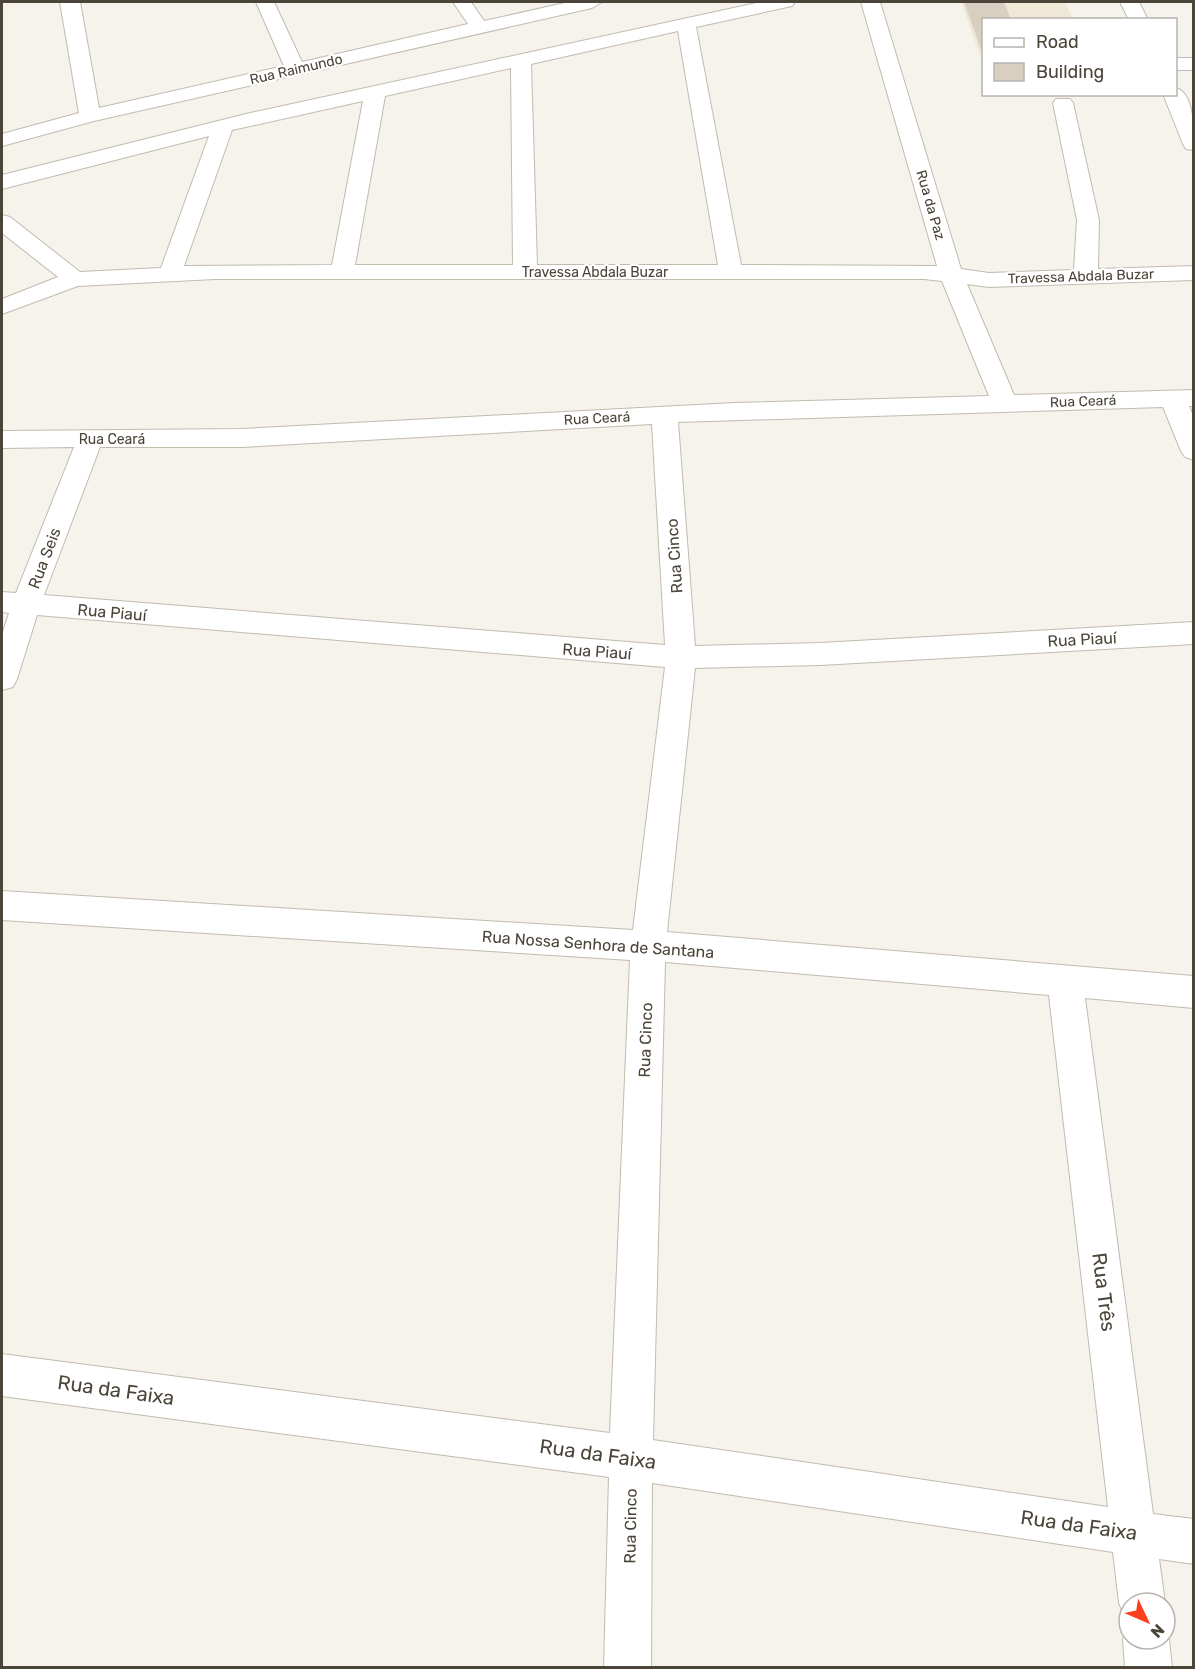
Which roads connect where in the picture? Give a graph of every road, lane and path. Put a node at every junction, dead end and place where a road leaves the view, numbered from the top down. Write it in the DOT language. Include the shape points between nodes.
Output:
graph roads {
  1 [pos="70,2"];
  2 [pos="266,2"];
  3 [pos="462,2"];
  4 [pos="592,2"];
  5 [pos="785,2"];
  6 [pos="872,2"];
  7 [pos="1130,2"];
  8 [pos="1138,18"];
  9 [pos="686,23"];
  10 [pos="479,27"];
  11 [pos="521,60"];
  12 [pos="1177,64"];
  13 [pos="1194,64"];
  14 [pos="295,69"];
  15 [pos="375,92"];
  16 [pos="1174,96"];
  17 [pos="1063,103"];
  18 [pos="90,116"];
  19 [pos="223,126"];
  20 [pos="2,140"];
  21 [pos="1194,144"];
  22 [pos="2,182"];
  23 [pos="2,222"];
  24 [pos="342,272"];
  25 [pos="525,272"];
  26 [pos="731,272"];
  27 [pos="1194,273"];
  28 [pos="170,274"];
  29 [pos="951,275"];
  30 [pos="1086,276"];
  31 [pos="75,279"];
  32 [pos="2,307"];
  33 [pos="1184,399"];
  34 [pos="1005,404"];
  35 [pos="663,415"];
  36 [pos="90,439"];
  37 [pos="2,440"];
  38 [pos="1194,451"];
  39 [pos="14,604"];
  40 [pos="1194,633"];
  41 [pos="681,657"];
  42 [pos="2,679"];
  43 [pos="2,905"];
  44 [pos="648,947"];
  45 [pos="1065,982"];
  46 [pos="1194,992"];
  47 [pos="2,1375"];
  48 [pos="631,1458"];
  49 [pos="1134,1533"];
  50 [pos="1194,1542"];
  51 [pos="1141,1591"];
  52 [pos="1147,1651"];
  53 [pos="627,1668"];
  54 [pos="1149,1668"];
  1 -- 18 [label="street"];
  2 -- 14 [label="street"];
  3 -- 10 [label="street"];
  4 -- 10 [label="street, Rua Raimundo"];
  5 -- 9 [label="street"];
  6 -- 29 [label="street, Rua da Paz"];
  7 -- 8 [label="street"];
  9 -- 11 [label="street"];
  9 -- 26 [label="street"];
  10 -- 14 [label="street, Rua Raimundo"];
  11 -- 15 [label="street"];
  11 -- 25 [label="street"];
  12 -- 13 [label="street"];
  14 -- 18 [label="street, Rua Raimundo"];
  15 -- 19 [label="street"];
  15 -- 24 [label="street"];
  16 -- 21 [label="street"];
  17 -- 30 [label="street" via="1088,220"];
  18 -- 20 [label="street, Rua Raimundo"];
  19 -- 22 [label="street"];
  19 -- 28 [label="street"];
  23 -- 31 [label="street"];
  24 -- 25 [label="street, Travessa Abdala Buzar"];
  24 -- 28 [label="street, Travessa Abdala Buzar"];
  25 -- 26 [label="street, Travessa Abdala Buzar"];
  26 -- 29 [label="street, Travessa Abdala Buzar"];
  27 -- 30 [label="street, Travessa Abdala Buzar"];
  28 -- 31 [label="street, Travessa Abdala Buzar"];
  29 -- 30 [label="street, Travessa Abdala Buzar" via="989,280"];
  29 -- 34 [label="street, Rua da Paz"];
  31 -- 32 [label="street, Travessa Abdala Buzar"];
  33 -- 34 [label="street, Rua Ceará"];
  33 -- 38 [label="street"];
  34 -- 35 [label="street, Rua Ceará"];
  35 -- 36 [label="street, Rua Ceará" via="242,438"];
  35 -- 41 [label="street, Rua Cinco"];
  36 -- 37 [label="street, Rua Ceará"];
  36 -- 39 [label="street, Rua Seis"];
  39 -- 41 [label="street, Rua Piauí"];
  39 -- 42 [label="street, Rua Seis"];
  40 -- 41 [label="street, Rua Piauí" via="820,654"];
  41 -- 44 [label="street, Rua Cinco"];
  43 -- 44 [label="street, Rua Nossa Senhora de Santana"];
  44 -- 45 [label="street, Rua Nossa Senhora de Santana"];
  44 -- 48 [label="street, Rua Cinco"];
  45 -- 46 [label="street, Rua Nossa Senhora de Santana"];
  45 -- 49 [label="street, Rua Três"];
  47 -- 48 [label="street, Rua da Faixa"];
  48 -- 49 [label="street, Rua da Faixa"];
  48 -- 53 [label="street, Rua Cinco"];
  49 -- 50 [label="street, Rua da Faixa"];
  49 -- 51 [label="street, Rua Três"];
  52 -- 54 [label="street"];
}
